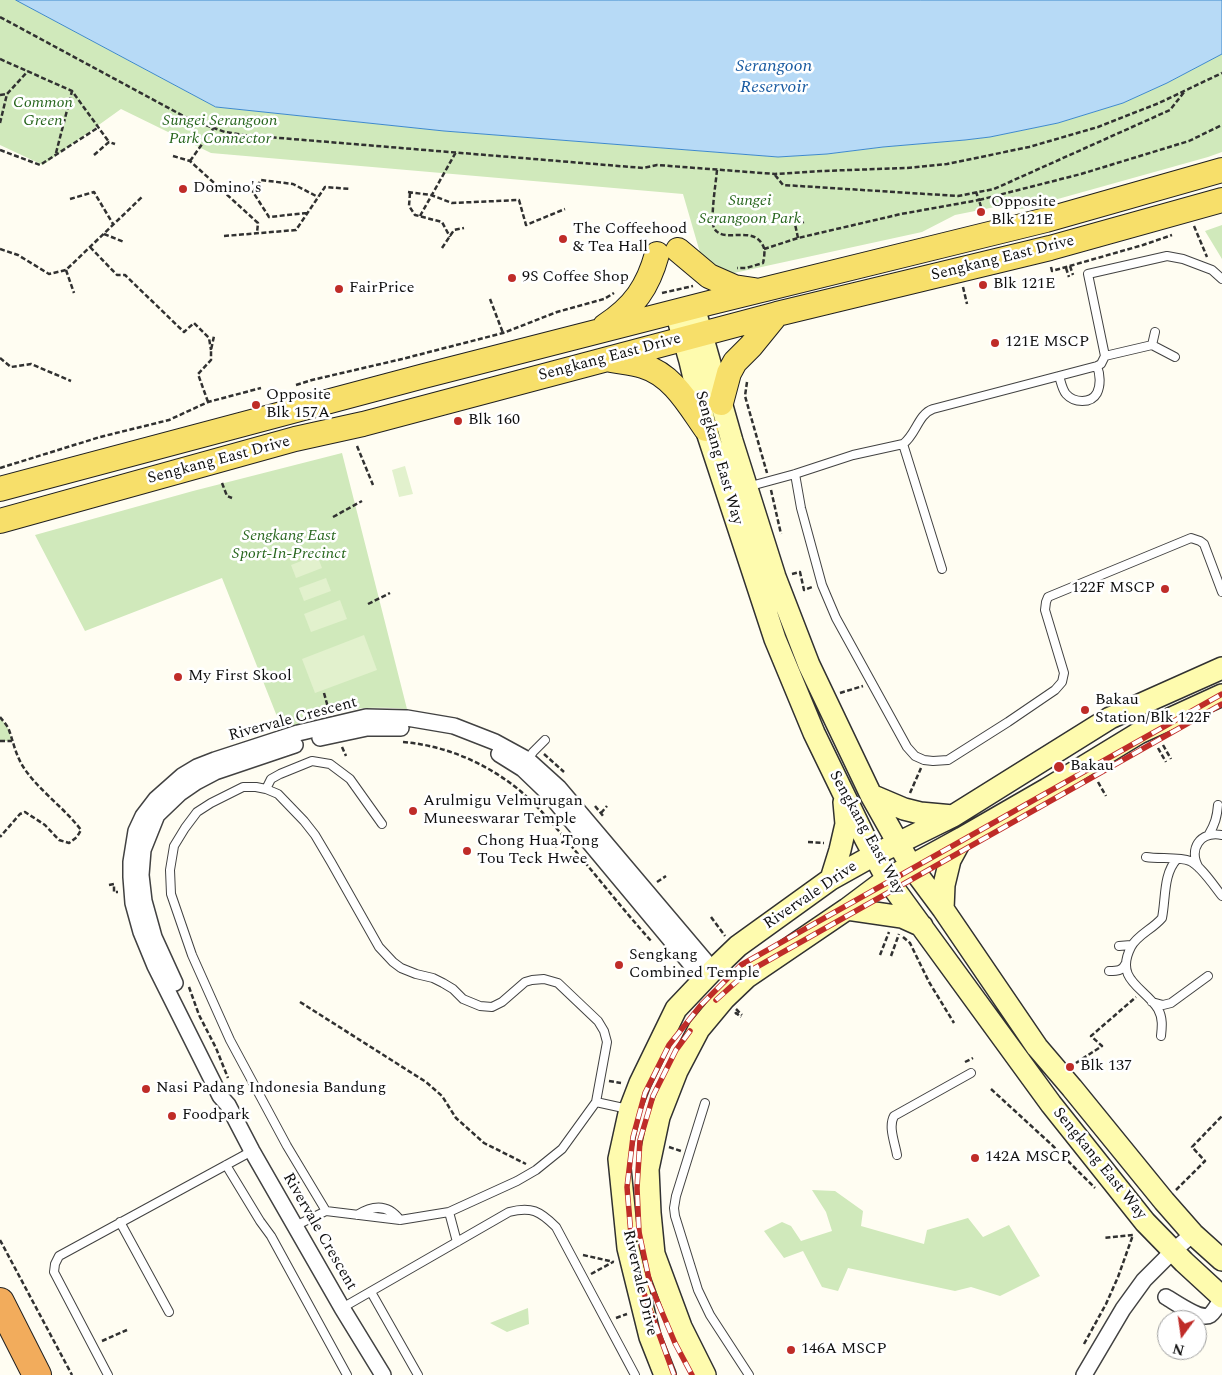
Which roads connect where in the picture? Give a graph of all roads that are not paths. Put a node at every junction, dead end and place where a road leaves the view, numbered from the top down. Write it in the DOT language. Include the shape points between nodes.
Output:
graph roads {
  1 [pos="1222,170"];
  2 [pos="1222,200"];
  3 [pos="1222,279"];
  4 [pos="756,291"];
  5 [pos="689,301"];
  6 [pos="777,314"];
  7 [pos="596,332"];
  8 [pos="1155,332"];
  9 [pos="693,336"];
  10 [pos="1152,345"];
  11 [pos="1105,356"];
  12 [pos="1175,357"];
  13 [pos="607,360"];
  14 [pos="1097,366"];
  15 [pos="1059,376"];
  16 [pos="721,403"];
  17 [pos="706,429"];
  18 [pos="903,444"];
  19 [pos="796,474"];
  20 [pos="0,488"];
  21 [pos="739,496"];
  22 [pos="0,521"];
  23 [pos="942,569"];
  24 [pos="1222,592"];
  25 [pos="1222,668"];
  26 [pos="1222,694"];
  27 [pos="545,740"];
  28 [pos="525,764"];
  29 [pos="266,789"];
  30 [pos="843,794"];
  31 [pos="871,795"];
  32 [pos="1218,805"];
  33 [pos="953,816"];
  34 [pos="382,824"];
  35 [pos="1209,834"];
  36 [pos="1222,835"];
  37 [pos="962,838"];
  38 [pos="898,843"];
  39 [pos="874,855"];
  40 [pos="1146,857"];
  41 [pos="1177,859"];
  42 [pos="911,866"];
  43 [pos="1200,870"];
  44 [pos="831,879"];
  45 [pos="887,879"];
  46 [pos="1222,896"];
  47 [pos="847,909"];
  48 [pos="943,909"];
  49 [pos="922,926"];
  50 [pos="1119,946"];
  51 [pos="1131,946"];
  52 [pos="1126,963"];
  53 [pos="1109,971"];
  54 [pos="708,975"];
  55 [pos="1208,976"];
  56 [pos="1150,1001"];
  57 [pos="1162,1036"];
  58 [pos="971,1073"];
  59 [pos="596,1102"];
  60 [pos="705,1103"];
  61 [pos="630,1109"];
  62 [pos="252,1151"];
  63 [pos="897,1155"];
  64 [pos="226,1165"];
  65 [pos="326,1211"];
  66 [pos="449,1212"];
  67 [pos="120,1222"];
  68 [pos="295,1226"];
  69 [pos="1193,1234"];
  70 [pos="457,1242"];
  71 [pos="1173,1251"];
  72 [pos="1222,1260"];
  73 [pos="372,1292"];
  74 [pos="1166,1297"];
  75 [pos="1222,1298"];
  76 [pos="0,1302"];
  77 [pos="342,1308"];
  78 [pos="168,1312"];
  79 [pos="37,1375"];
  80 [pos="108,1375"];
  81 [pos="347,1375"];
  82 [pos="383,1375"];
  83 [pos="418,1375"];
  84 [pos="636,1375"];
  85 [pos="665,1375"];
  86 [pos="705,1375"];
  87 [pos="748,1375"];
  88 [pos="1084,1375"];
  1 -- 4 [label="main road, Sengkang East Drive" via="1046,220"];
  2 -- 6 [label="main road, Sengkang East Drive" via="1050,248"];
  3 -- 11 [label="lane" via="1212,270 1167,256 1088,274"];
  4 -- 5 [label="main road, Sengkang East Drive"];
  4 -- 7 [label="main road" via="734,287 667,252 634,302 621,316"];
  5 -- 7 [label="main road, Sengkang East Drive"];
  5 -- 9 [label="main road, Sengkang East Way"];
  6 -- 9 [label="main road, Sengkang East Drive"];
  6 -- 16 [label="main road" via="735,362"];
  7 -- 20 [label="main road, Sengkang East Drive"];
  8 -- 10 [label="lane"];
  9 -- 13 [label="main road, Sengkang East Drive"];
  9 -- 16 [label="main road, Sengkang East Way"];
  9 -- 17 [label="main road, Sengkang East Way"];
  10 -- 11 [label="lane"];
  10 -- 12 [label="lane"];
  11 -- 14 [label="lane"];
  13 -- 17 [label="main road" via="644,366 666,378"];
  13 -- 22 [label="main road, Sengkang East Drive" via="295,439"];
  14 -- 15 [label="lane"];
  14 -- 15 [label="lane" via="1099,388 1089,400 1080,402 1067,396"];
  15 -- 18 [label="lane" via="927,411"];
  16 -- 21 [label="main road, Sengkang East Way"];
  17 -- 21 [label="main road, Sengkang East Way"];
  18 -- 19 [label="lane" via="853,455"];
  18 -- 23 [label="lane"];
  19 -- 21 [label="lane"];
  19 -- 24 [label="lane" via="822,585 836,618 907,747 924,760 948,760 1055,690 1062,682 1064,673 1045,610 1048,597 1191,538 1204,544"];
  21 -- 30 [label="main road, Sengkang East Way" via="775,639"];
  21 -- 31 [label="main road, Sengkang East Way" via="809,665"];
  25 -- 33 [label="main road, Rivervale Drive" via="1110,718"];
  26 -- 37 [label="main road, Rivervale Drive" via="1139,733"];
  27 -- 28 [label="lane"];
  28 -- 54 [label="street, Rivervale Crescent" via="559,788 562,801"];
  28 -- 62 [label="street, Rivervale Crescent" via="495,742 410,728 367,728 302,742 215,772 180,792 157,815 143,850 141,875 154,937 182,1008"];
  29 -- 34 [label="lane" via="270,779 312,761 330,764 350,779"];
  29 -- 59 [label="lane" via="278,794 315,835 379,947 402,968 433,978 463,999 480,1006 492,1007 502,1002 525,982 544,979 558,983 598,1021 604,1031 607,1042"];
  29 -- 65 [label="lane" via="242,787 197,812 174,846 171,894 192,955 230,1040"];
  30 -- 39 [label="main road, Sengkang East Way"];
  30 -- 44 [label="main road" via="846,824"];
  31 -- 33 [label="main road" via="920,813"];
  31 -- 38 [label="main road, Sengkang East Way"];
  32 -- 35 [label="lane" via="1216,822"];
  33 -- 38 [label="main road, Rivervale Drive"];
  35 -- 36 [label="lane"];
  35 -- 43 [label="lane" via="1200,841 1194,855"];
  37 -- 42 [label="main road, Rivervale Drive"];
  37 -- 48 [label="main road" via="950,860"];
  38 -- 39 [label="main road, Rivervale Drive"];
  38 -- 42 [label="main road, Sengkang East Way"];
  39 -- 44 [label="main road, Rivervale Drive"];
  39 -- 45 [label="main road, Sengkang East Way"];
  40 -- 41 [label="lane"];
  41 -- 43 [label="lane" via="1190,861"];
  41 -- 51 [label="lane" via="1168,872 1162,918"];
  42 -- 45 [label="main road, Rivervale Drive"];
  42 -- 48 [label="main road, Sengkang East Way"];
  43 -- 46 [label="lane"];
  44 -- 54 [label="main road, Rivervale Drive" via="738,946"];
  45 -- 47 [label="main road, Rivervale Drive"];
  45 -- 49 [label="main road, Sengkang East Way"];
  47 -- 49 [label="main road" via="902,917"];
  47 -- 86 [label="main road, Rivervale Drive" via="747,977 724,999 699,1029 659,1117 648,1169 654,1254 681,1327"];
  48 -- 69 [label="main road, Sengkang East Way" via="1037,1047"];
  49 -- 71 [label="main road, Sengkang East Way" via="1051,1104 1145,1222"];
  50 -- 51 [label="lane"];
  51 -- 52 [label="lane"];
  52 -- 53 [label="lane" via="1121,970"];
  52 -- 56 [label="lane" via="1130,979"];
  54 -- 61 [label="main road, Rivervale Drive" via="676,1009"];
  55 -- 56 [label="lane" via="1171,1003 1163,1005"];
  56 -- 57 [label="lane" via="1161,1017"];
  58 -- 63 [label="lane" via="894,1116 891,1126"];
  59 -- 61 [label="lane"];
  59 -- 66 [label="lane" via="562,1149 536,1170"];
  60 -- 87 [label="lane" via="676,1196 675,1216 698,1290"];
  61 -- 85 [label="main road, Rivervale Drive" via="619,1159 628,1248 650,1337"];
  62 -- 64 [label="lane"];
  62 -- 68 [label="street, Rivervale Crescent"];
  64 -- 67 [label="lane"];
  64 -- 81 [label="lane" via="272,1236"];
  65 -- 66 [label="lane" via="400,1220"];
  65 -- 68 [label="lane"];
  66 -- 70 [label="lane"];
  67 -- 78 [label="lane"];
  67 -- 80 [label="lane" via="59,1256 54,1264 54,1272"];
  68 -- 77 [label="street, Rivervale Crescent"];
  69 -- 71 [label="street"];
  69 -- 72 [label="main road, Sengkang East Way"];
  70 -- 73 [label="lane"];
  70 -- 84 [label="lane" via="508,1212 522,1208 546,1218 556,1227"];
  71 -- 75 [label="main road, Sengkang East Way"];
  71 -- 88 [label="street" via="1144,1280 1123,1308"];
  73 -- 77 [label="lane"];
  73 -- 83 [label="lane"];
  74 -- 75 [label="street" via="1204,1317"];
  76 -- 79 [label="highway"];
  77 -- 82 [label="street, Rivervale Crescent"];
}
